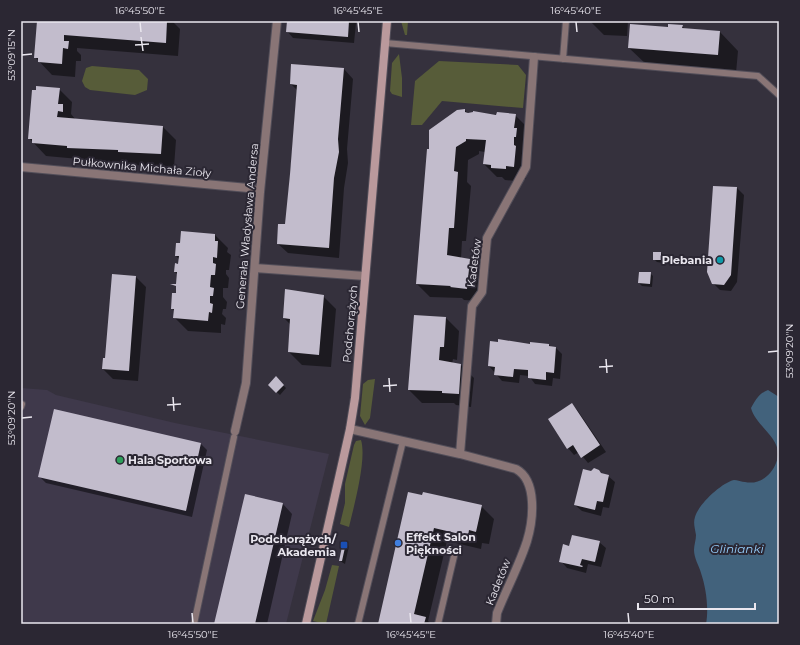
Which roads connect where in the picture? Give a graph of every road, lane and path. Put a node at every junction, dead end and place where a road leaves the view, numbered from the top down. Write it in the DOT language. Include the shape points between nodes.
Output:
graph roads {
  1 [pos="277,21"];
  2 [pos="387,21"];
  3 [pos="566,21"];
  4 [pos="386,43"];
  5 [pos="534,57"];
  6 [pos="563,59"];
  7 [pos="779,95"];
  8 [pos="21,168"];
  9 [pos="260,192"];
  10 [pos="255,268"];
  11 [pos="365,276"];
  12 [pos="350,429"];
  13 [pos="235,434"];
  14 [pos="403,441"];
  15 [pos="460,454"];
  16 [pos="455,552"];
  17 [pos="194,624"];
  18 [pos="306,624"];
  19 [pos="358,624"];
  20 [pos="438,624"];
  21 [pos="496,624"];
  1 -- 9 [label="street, Generała Władysława Andersa"];
  2 -- 4 [label="street, Podchorążych"];
  3 -- 6 [label="lane"];
  4 -- 5 [label="lane"];
  4 -- 11 [label="street, Podchorążych"];
  5 -- 6 [label="lane"];
  5 -- 15 [label="street, Kadetów" via="526,166 487,238 482,292 472,306"];
  6 -- 7 [label="lane" via="758,76"];
  8 -- 9 [label="street, Pułkownika Michała Zioły" via="248,188"];
  9 -- 10 [label="street, Generała Władysława Andersa"];
  10 -- 11 [label="street"];
  10 -- 13 [label="street, Generała Władysława Andersa" via="246,383"];
  11 -- 12 [label="street, Podchorążych"];
  12 -- 14 [label="street, Kadetów"];
  12 -- 18 [label="street, Podchorążych"];
  13 -- 17 [label="lane"];
  14 -- 15 [label="street, Kadetów"];
  14 -- 19 [label="lane"];
  15 -- 21 [label="street, Kadetów" via="516,469 526,479 530,492 532,513 526,542 497,613"];
  16 -- 20 [label="lane"];
}
